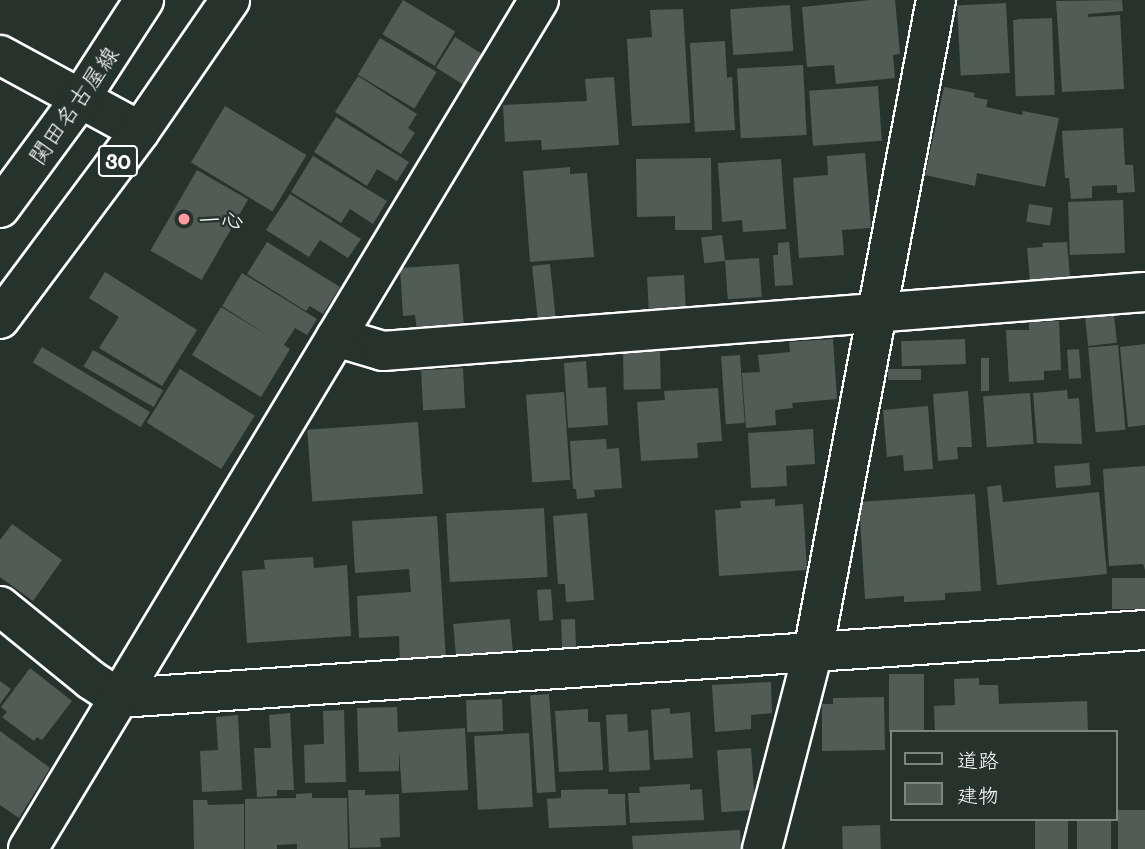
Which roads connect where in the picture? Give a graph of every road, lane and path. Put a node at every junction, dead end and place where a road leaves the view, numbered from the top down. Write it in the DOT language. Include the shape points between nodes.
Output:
graph roads {
  1 [pos="144,0"];
  2 [pos="230,0"];
  3 [pos="539,0"];
  4 [pos="936,0"];
  5 [pos="0,55"];
  6 [pos="80,99"];
  7 [pos="141,131"];
  8 [pos="0,208"];
  9 [pos="1145,292"];
  10 [pos="875,314"];
  11 [pos="0,318"];
  12 [pos="336,337"];
  13 [pos="0,606"];
  14 [pos="1145,630"];
  15 [pos="813,652"];
  16 [pos="119,698"];
  17 [pos="28,849"];
  18 [pos="762,849"];
  1 -- 6 [label="street, 関田名古屋線"];
  2 -- 7 [label="street, 30"];
  3 -- 12 [label="street"];
  4 -- 10 [label="street"];
  5 -- 6 [label="street"];
  6 -- 7 [label="street"];
  6 -- 8 [label="street, 関田名古屋線"];
  7 -- 11 [label="street, 30"];
  9 -- 10 [label="street"];
  10 -- 12 [label="street" via="383,351"];
  10 -- 15 [label="street"];
  12 -- 16 [label="street"];
  13 -- 16 [label="street"];
  14 -- 15 [label="street"];
  15 -- 16 [label="street"];
  15 -- 18 [label="street"];
  16 -- 17 [label="street"];
}
